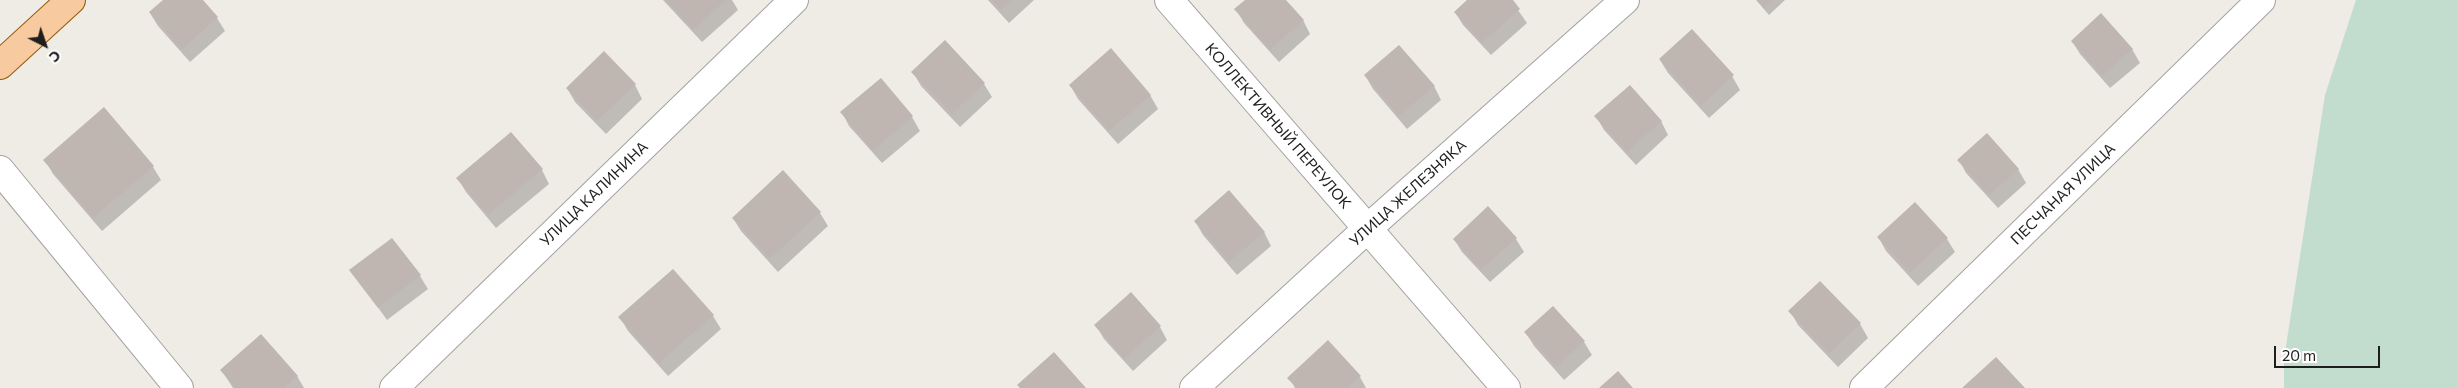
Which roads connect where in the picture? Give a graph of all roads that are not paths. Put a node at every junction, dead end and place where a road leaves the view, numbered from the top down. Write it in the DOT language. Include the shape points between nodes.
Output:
graph roads {
  1 [pos="71,0"];
  2 [pos="794,0"];
  3 [pos="1169,0"];
  4 [pos="1625,0"];
  5 [pos="2261,0"];
  6 [pos="0,65"];
  7 [pos="0,170"];
  8 [pos="1367,229"];
  9 [pos="179,388"];
  10 [pos="394,388"];
  11 [pos="1194,388"];
  12 [pos="1506,388"];
  13 [pos="1864,388"];
  1 -- 6 [label="main road"];
  2 -- 10 [label="street, УЛИЦА КАЛИНИНА"];
  3 -- 8 [label="street, КОЛЛЕКТИВНЫЙ ПЕРЕУЛОК"];
  4 -- 8 [label="street, УЛИЦА ЖЕЛЕЗНЯКА"];
  5 -- 13 [label="street, ПЕСЧАНАЯ УЛИЦА"];
  7 -- 9 [label="street"];
  8 -- 11 [label="street, УЛИЦА ЖЕЛЕЗНЯКА"];
  8 -- 12 [label="street, КОЛЛЕКТИВНЫЙ ПЕРЕУЛОК"];
}
